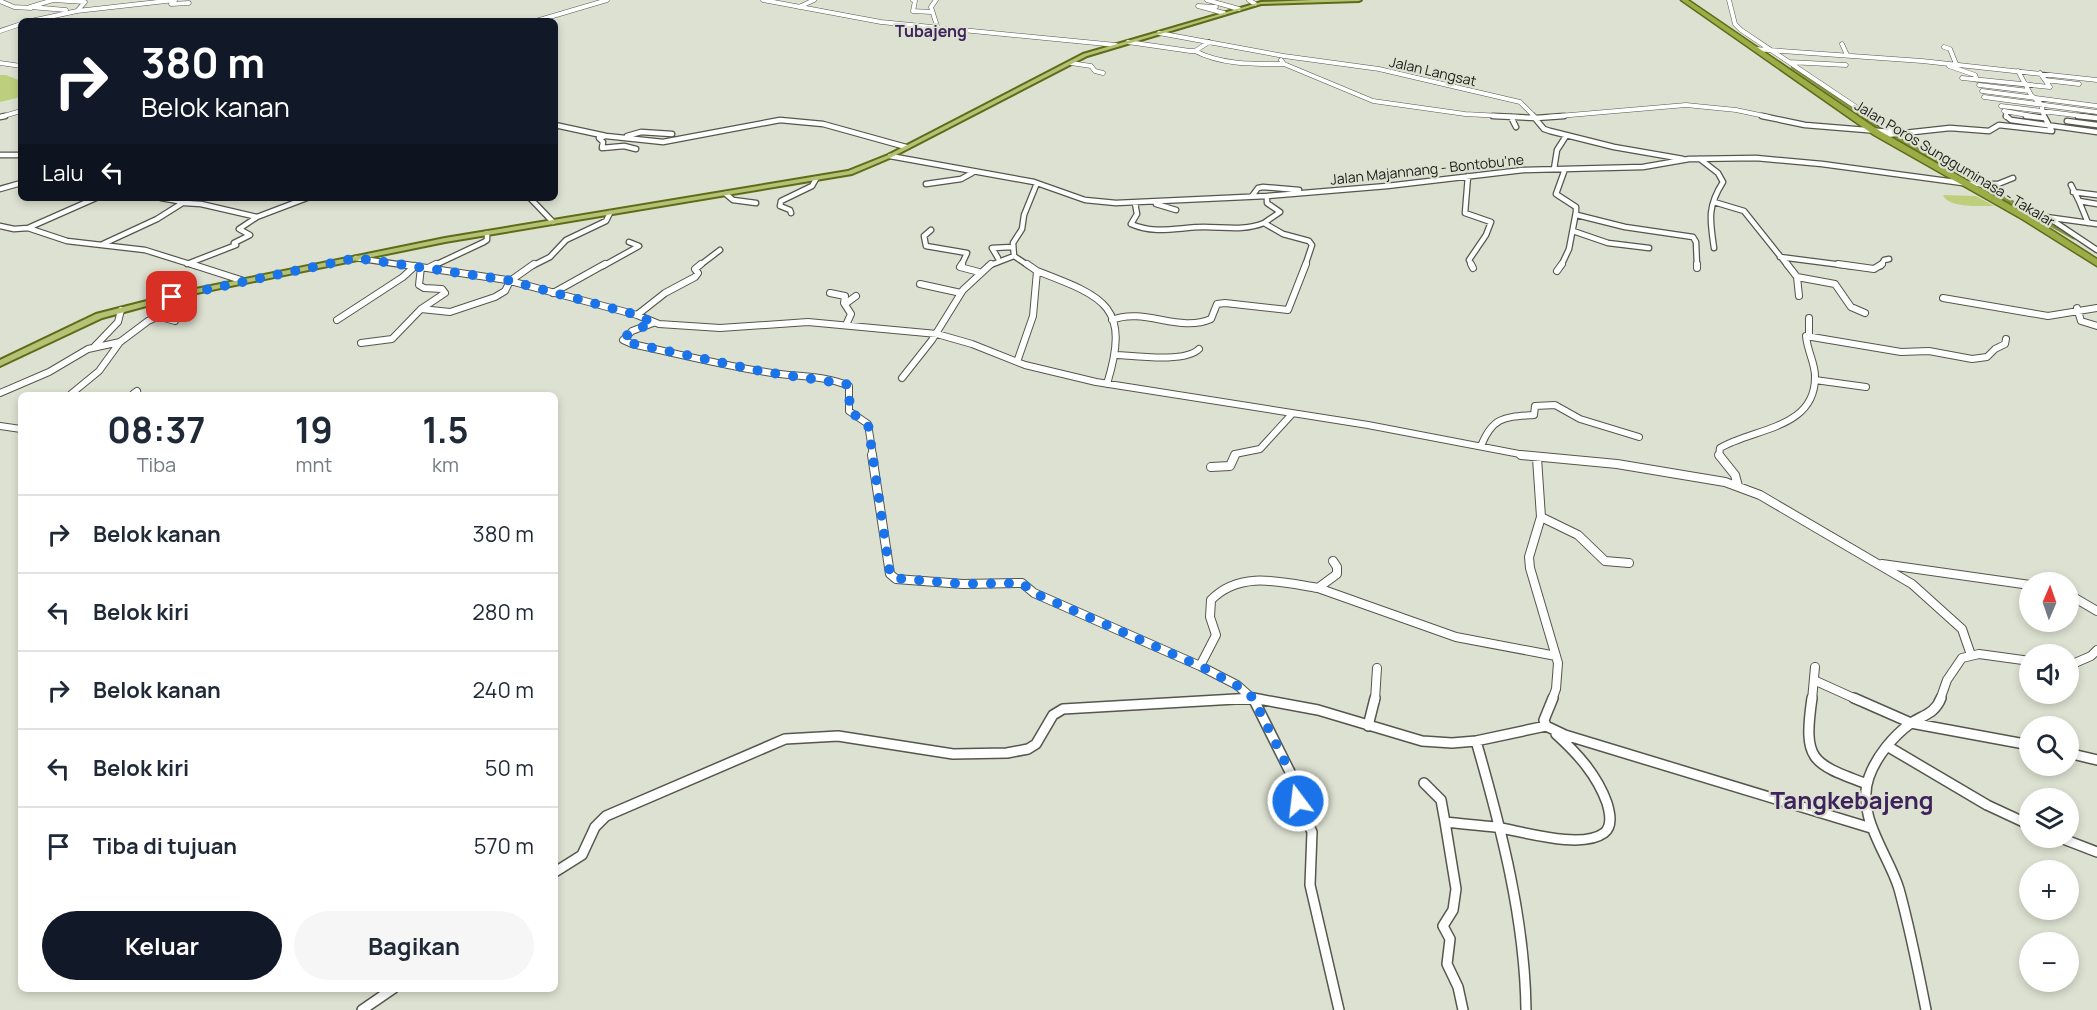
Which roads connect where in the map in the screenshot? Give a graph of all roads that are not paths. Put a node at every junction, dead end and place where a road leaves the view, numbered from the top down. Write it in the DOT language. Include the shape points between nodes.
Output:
graph roads {
  1 [pos="53,0"];
  2 [pos="175,0"];
  3 [pos="607,0"];
  4 [pos="763,0"];
  5 [pos="814,0"];
  6 [pos="913,0"];
  7 [pos="936,0"];
  8 [pos="1207,0"];
  9 [pos="1359,0"];
  10 [pos="1684,0"];
  11 [pos="1729,0"];
  12 [pos="0,2"];
  13 [pos="1252,2"];
  14 [pos="159,3"];
  15 [pos="189,3"];
  16 [pos="800,7"];
  17 [pos="1216,7"];
  18 [pos="31,8"];
  19 [pos="77,10"];
  20 [pos="1237,10"];
  21 [pos="1223,11"];
  22 [pos="932,12"];
  23 [pos="44,18"];
  24 [pos="548,18"];
  25 [pos="18,25"];
  26 [pos="938,29"];
  27 [pos="0,31"];
  28 [pos="1159,33"];
  29 [pos="1128,42"];
  30 [pos="1209,42"];
  31 [pos="1842,44"];
  32 [pos="1116,45"];
  33 [pos="1944,47"];
  34 [pos="1758,50"];
  35 [pos="1770,50"];
  36 [pos="1195,51"];
  37 [pos="1847,55"];
  38 [pos="1284,56"];
  39 [pos="1788,62"];
  40 [pos="0,63"];
  41 [pos="1071,63"];
  42 [pos="1941,63"];
  43 [pos="1284,64"];
  44 [pos="1956,64"];
  45 [pos="1846,65"];
  46 [pos="18,66"];
  47 [pos="2018,71"];
  48 [pos="1103,73"];
  49 [pos="2040,73"];
  50 [pos="1962,78"];
  51 [pos="2045,80"];
  52 [pos="2097,80"];
  53 [pos="1464,81"];
  54 [pos="1978,83"];
  55 [pos="2025,84"];
  56 [pos="2050,87"];
  57 [pos="1456,88"];
  58 [pos="1982,91"];
  59 [pos="2029,91"];
  60 [pos="2079,91"];
  61 [pos="1829,97"];
  62 [pos="1984,97"];
  63 [pos="2033,97"];
  64 [pos="2056,97"];
  65 [pos="1841,98"];
  66 [pos="1997,99"];
  67 [pos="2041,104"];
  68 [pos="2097,105"];
  69 [pos="2001,106"];
  70 [pos="2041,111"];
  71 [pos="18,112"];
  72 [pos="2097,112"];
  73 [pos="2006,113"];
  74 [pos="11,114"];
  75 [pos="2064,114"];
  76 [pos="18,116"];
  77 [pos="0,117"];
  78 [pos="1511,117"];
  79 [pos="1536,118"];
  80 [pos="1864,118"];
  81 [pos="2045,118"];
  82 [pos="2097,118"];
  83 [pos="2067,121"];
  84 [pos="2097,125"];
  85 [pos="558,126"];
  86 [pos="2049,126"];
  87 [pos="1516,127"];
  88 [pos="2072,129"];
  89 [pos="2097,132"];
  90 [pos="1886,133"];
  91 [pos="672,134"];
  92 [pos="606,136"];
  93 [pos="1566,136"];
  94 [pos="625,137"];
  95 [pos="906,147"];
  96 [pos="636,149"];
  97 [pos="18,155"];
  98 [pos="0,156"];
  99 [pos="890,156"];
  100 [pos="1689,159"];
  101 [pos="1700,159"];
  102 [pos="1554,169"];
  103 [pos="1565,169"];
  104 [pos="972,172"];
  105 [pos="1468,176"];
  106 [pos="2013,178"];
  107 [pos="816,179"];
  108 [pos="1037,183"];
  109 [pos="18,184"];
  110 [pos="926,184"];
  111 [pos="1968,184"];
  112 [pos="2071,184"];
  113 [pos="0,189"];
  114 [pos="2073,192"];
  115 [pos="1311,193"];
  116 [pos="726,194"];
  117 [pos="2097,195"];
  118 [pos="1252,196"];
  119 [pos="1267,196"];
  120 [pos="89,201"];
  121 [pos="175,201"];
  122 [pos="299,201"];
  123 [pos="533,201"];
  124 [pos="2079,201"];
  125 [pos="1154,202"];
  126 [pos="1714,202"];
  127 [pos="184,203"];
  128 [pos="756,203"];
  129 [pos="1135,203"];
  130 [pos="2097,204"];
  131 [pos="1176,210"];
  132 [pos="610,213"];
  133 [pos="791,213"];
  134 [pos="1577,215"];
  135 [pos="257,217"];
  136 [pos="2027,217"];
  137 [pos="2044,217"];
  138 [pos="553,222"];
  139 [pos="1264,223"];
  140 [pos="2088,223"];
  141 [pos="2097,224"];
  142 [pos="0,226"];
  143 [pos="28,228"];
  144 [pos="931,230"];
  145 [pos="1573,231"];
  146 [pos="487,233"];
  147 [pos="629,242"];
  148 [pos="102,245"];
  149 [pos="1013,247"];
  150 [pos="1649,248"];
  151 [pos="1714,248"];
  152 [pos="720,250"];
  153 [pos="2097,250"];
  154 [pos="1014,256"];
  155 [pos="1780,257"];
  156 [pos="356,258"];
  157 [pos="998,258"];
  158 [pos="1889,259"];
  159 [pos="2097,263"];
  160 [pos="187,264"];
  161 [pos="421,267"];
  162 [pos="1473,268"];
  163 [pos="1696,268"];
  164 [pos="1037,271"];
  165 [pos="1557,271"];
  166 [pos="979,272"];
  167 [pos="1797,277"];
  168 [pos="244,281"];
  169 [pos="510,281"];
  170 [pos="920,284"];
  171 [pos="553,293"];
  172 [pos="830,293"];
  173 [pos="961,293"];
  174 [pos="856,296"];
  175 [pos="1798,296"];
  176 [pos="1943,298"];
  177 [pos="845,304"];
  178 [pos="182,306"];
  179 [pos="2077,308"];
  180 [pos="2097,308"];
  181 [pos="122,309"];
  182 [pos="421,309"];
  183 [pos="1865,314"];
  184 [pos="637,315"];
  185 [pos="157,316"];
  186 [pos="1809,318"];
  187 [pos="337,320"];
  188 [pos="1112,320"];
  189 [pos="175,321"];
  190 [pos="653,323"];
  191 [pos="846,325"];
  192 [pos="2097,326"];
  193 [pos="937,334"];
  194 [pos="1809,336"];
  195 [pos="2006,339"];
  196 [pos="120,342"];
  197 [pos="361,343"];
  198 [pos="94,347"];
  199 [pos="1199,348"];
  200 [pos="1117,355"];
  201 [pos="1017,362"];
  202 [pos="0,363"];
  203 [pos="902,378"];
  204 [pos="1815,380"];
  205 [pos="1107,384"];
  206 [pos="1866,387"];
  207 [pos="73,392"];
  208 [pos="0,393"];
  209 [pos="1292,414"];
  210 [pos="0,426"];
  211 [pos="18,429"];
  212 [pos="1639,437"];
  213 [pos="1481,446"];
  214 [pos="1537,458"];
  215 [pos="1211,467"];
  216 [pos="1738,486"];
  217 [pos="1541,517"];
  218 [pos="1333,561"];
  219 [pos="1629,563"];
  220 [pos="1879,563"];
  221 [pos="2019,583"];
  222 [pos="1318,588"];
  223 [pos="2079,600"];
  224 [pos="2097,611"];
  225 [pos="2097,650"];
  226 [pos="1971,655"];
  227 [pos="1556,656"];
  228 [pos="2019,659"];
  229 [pos="2079,662"];
  230 [pos="1200,666"];
  231 [pos="1815,667"];
  232 [pos="1377,668"];
  233 [pos="1816,681"];
  234 [pos="1253,698"];
  235 [pos="1911,723"];
  236 [pos="1368,726"];
  237 [pos="1546,726"];
  238 [pos="1554,732"];
  239 [pos="1476,741"];
  240 [pos="2019,743"];
  241 [pos="1887,746"];
  242 [pos="2079,756"];
  243 [pos="2097,760"];
  244 [pos="1424,783"];
  245 [pos="1867,784"];
  246 [pos="2019,820"];
  247 [pos="1445,822"];
  248 [pos="1499,827"];
  249 [pos="1871,828"];
  250 [pos="2079,845"];
  251 [pos="2097,852"];
  252 [pos="558,870"];
  253 [pos="388,992"];
  254 [pos="362,1010"];
  255 [pos="1339,1010"];
  256 [pos="1463,1010"];
  257 [pos="1526,1010"];
  258 [pos="1926,1010"];
  1 -- 18 [label="street"];
  1 -- 19 [label="street" via="85,2"];
  2 -- 14 [label="street"];
  3 -- 24 [label="street"];
  4 -- 16 [label="street"];
  5 -- 16 [label="street"];
  6 -- 22 [label="street" via="913,11"];
  7 -- 22 [label="street"];
  8 -- 20 [label="street"];
  9 -- 13 [label="main road"];
  10 -- 34 [label="highway, Jalan Poros Sungguminasa - Takalar"];
  11 -- 35 [label="street" via="1735,24"];
  12 -- 18 [label="street"];
  13 -- 20 [label="main road"];
  14 -- 15 [label="street"];
  14 -- 19 [label="street"];
  16 -- 26 [label="street"];
  17 -- 21 [label="street" via="1198,7"];
  18 -- 19 [label="street"];
  19 -- 23 [label="street"];
  20 -- 21 [label="main road"];
  21 -- 28 [label="main road"];
  22 -- 26 [label="street"];
  25 -- 27 [label="street"];
  26 -- 32 [label="street"];
  28 -- 29 [label="main road"];
  28 -- 30 [label="street, Jalan Langsat"];
  29 -- 32 [label="main road"];
  29 -- 36 [label="street"];
  30 -- 36 [label="street"];
  30 -- 38 [label="street, Jalan Langsat"];
  31 -- 37 [label="street"];
  32 -- 41 [label="main road"];
  33 -- 44 [label="street" via="1950,49"];
  34 -- 35 [label="street"];
  34 -- 61 [label="highway, Jalan Poros Sungguminasa - Takalar"];
  35 -- 37 [label="street"];
  35 -- 39 [label="street"];
  36 -- 43 [label="street" via="1219,59"];
  37 -- 42 [label="street"];
  38 -- 43 [label="street"];
  38 -- 57 [label="street, Jalan Langsat" via="1379,69"];
  39 -- 45 [label="street"];
  39 -- 65 [label="street"];
  40 -- 46 [label="street"];
  41 -- 48 [label="street" via="1091,66"];
  41 -- 95 [label="main road"];
  42 -- 44 [label="street"];
  42 -- 54 [label="street" via="1975,75"];
  43 -- 78 [label="street" via="1376,101"];
  44 -- 47 [label="street"];
  47 -- 49 [label="street"];
  47 -- 55 [label="street"];
  49 -- 51 [label="street"];
  49 -- 52 [label="street"];
  50 -- 54 [label="street"];
  51 -- 56 [label="street"];
  51 -- 60 [label="street" via="2077,84"];
  53 -- 57 [label="street"];
  54 -- 55 [label="street"];
  54 -- 59 [label="street"];
  55 -- 56 [label="street"];
  55 -- 59 [label="street"];
  56 -- 64 [label="street"];
  57 -- 79 [label="street, Jalan Langsat" via="1520,102"];
  58 -- 63 [label="street"];
  59 -- 63 [label="street"];
  61 -- 65 [label="street"];
  61 -- 80 [label="highway, Jalan Poros Sungguminasa - Takalar"];
  62 -- 66 [label="street"];
  63 -- 67 [label="street"];
  63 -- 68 [label="street"];
  65 -- 80 [label="street"];
  66 -- 67 [label="street"];
  66 -- 69 [label="street"];
  67 -- 70 [label="street"];
  67 -- 72 [label="street"];
  69 -- 70 [label="street"];
  69 -- 73 [label="street"];
  70 -- 75 [label="street"];
  70 -- 81 [label="street"];
  71 -- 74 [label="street"];
  73 -- 81 [label="street"];
  73 -- 86 [label="street" via="2011,120"];
  74 -- 76 [label="street"];
  74 -- 77 [label="street"];
  75 -- 82 [label="street"];
  75 -- 83 [label="street"];
  78 -- 79 [label="street"];
  78 -- 87 [label="street"];
  79 -- 90 [label="street" via="1695,105 1805,125"];
  79 -- 93 [label="street, Jalan Langsat" via="1544,129"];
  80 -- 90 [label="highway, Jalan Poros Sungguminasa - Takalar"];
  80 -- 90 [label="street"];
  81 -- 86 [label="street"];
  83 -- 84 [label="street"];
  83 -- 88 [label="street"];
  85 -- 92 [label="street"];
  86 -- 88 [label="street"];
  86 -- 90 [label="street" via="2052,131 1998,125 1989,131 1950,128"];
  88 -- 89 [label="street"];
  90 -- 111 [label="highway, Jalan Poros Sungguminasa - Takalar"];
  91 -- 94 [label="street" via="640,132"];
  92 -- 94 [label="street"];
  92 -- 96 [label="street" via="599,138 602,148"];
  93 -- 100 [label="street, Jalan Langsat"];
  93 -- 102 [label="street" via="1557,150"];
  94 -- 95 [label="street" via="668,142 780,120 823,124"];
  95 -- 99 [label="main road"];
  97 -- 98 [label="street"];
  99 -- 104 [label="street, Jalan Majannang - Bontobu'ne"];
  99 -- 107 [label="main road" via="859,170"];
  100 -- 101 [label="street, Jalan Majannang - Bontobu'ne"];
  100 -- 103 [label="street, Jalan Majannang - Bontobu'ne" via="1643,166"];
  101 -- 111 [label="street, Jalan Majannang - Bontobu'ne" via="1771,159"];
  101 -- 126 [label="street" via="1723,182"];
  102 -- 103 [label="street, Jalan Majannang - Bontobu'ne"];
  102 -- 105 [label="street, Jalan Majannang - Bontobu'ne"];
  103 -- 134 [label="street" via="1556,194 1576,207"];
  104 -- 108 [label="street, Jalan Majannang - Bontobu'ne"];
  104 -- 110 [label="street" via="966,177"];
  105 -- 115 [label="street, Jalan Majannang - Bontobu'ne"];
  105 -- 162 [label="street" via="1465,213 1491,222 1469,260"];
  106 -- 111 [label="street, Jalan Majannang - Bontobu'ne"];
  107 -- 116 [label="main road"];
  107 -- 133 [label="street" via="812,186 786,196 779,203"];
  108 -- 129 [label="street, Jalan Majannang - Bontobu'ne" via="1090,202"];
  108 -- 149 [label="street"];
  109 -- 113 [label="street"];
  111 -- 136 [label="highway, Jalan Poros Sungguminasa - Takalar"];
  112 -- 114 [label="street"];
  114 -- 117 [label="street"];
  114 -- 124 [label="street"];
  115 -- 118 [label="street" via="1263,187"];
  115 -- 119 [label="street, Jalan Majannang - Bontobu'ne"];
  116 -- 128 [label="street" via="734,200"];
  116 -- 132 [label="main road"];
  118 -- 119 [label="street, Jalan Majannang - Bontobu'ne"];
  118 -- 125 [label="street, Jalan Majannang - Bontobu'ne"];
  119 -- 139 [label="street" via="1267,203 1280,212"];
  120 -- 143 [label="street"];
  121 -- 127 [label="street"];
  122 -- 135 [label="street"];
  123 -- 138 [label="street"];
  124 -- 130 [label="street"];
  124 -- 140 [label="street"];
  125 -- 129 [label="street, Jalan Majannang - Bontobu'ne"];
  125 -- 131 [label="street" via="1158,208"];
  126 -- 151 [label="street" via="1709,220"];
  126 -- 155 [label="street" via="1744,211"];
  127 -- 135 [label="street"];
  127 -- 148 [label="street"];
  129 -- 139 [label="street" via="1137,214 1131,224 1151,230 1244,229"];
  132 -- 138 [label="main road"];
  132 -- 169 [label="street" via="603,223 566,240 550,257"];
  134 -- 145 [label="street"];
  134 -- 163 [label="street" via="1624,227 1693,237"];
  135 -- 160 [label="street" via="239,229 248,237"];
  136 -- 137 [label="street"];
  136 -- 159 [label="highway, Jalan Poros Sungguminasa - Takalar"];
  137 -- 140 [label="street"];
  137 -- 153 [label="street"];
  138 -- 146 [label="main road"];
  139 -- 188 [label="street" via="1311,243 1287,311 1225,303 1216,305 1211,319 1204,323 1124,315"];
  140 -- 141 [label="street"];
  142 -- 143 [label="street"];
  143 -- 148 [label="street" via="60,240"];
  144 -- 166 [label="street" via="924,236 926,246 967,253 960,267"];
  145 -- 150 [label="street" via="1608,243"];
  145 -- 165 [label="street" via="1567,257"];
  146 -- 156 [label="main road"];
  146 -- 161 [label="street" via="484,242"];
  147 -- 171 [label="street" via="639,246"];
  148 -- 160 [label="street" via="145,250"];
  149 -- 154 [label="street"];
  149 -- 157 [label="street" via="992,248"];
  152 -- 184 [label="street" via="695,269 695,277 665,293"];
  154 -- 157 [label="street"];
  154 -- 164 [label="street"];
  155 -- 158 [label="street" via="1874,269"];
  155 -- 167 [label="street"];
  156 -- 161 [label="street"];
  156 -- 168 [label="main road"];
  157 -- 166 [label="street"];
  160 -- 168 [label="street"];
  161 -- 169 [label="street"];
  161 -- 182 [label="street" via="419,285 445,293"];
  161 -- 187 [label="street"];
  164 -- 188 [label="street" via="1099,298"];
  164 -- 201 [label="street" via="1033,316"];
  166 -- 173 [label="street"];
  167 -- 175 [label="street"];
  167 -- 183 [label="street" via="1836,285 1851,307"];
  168 -- 181 [label="main road"];
  169 -- 171 [label="street"];
  169 -- 182 [label="street" via="505,291 495,297 457,310"];
  170 -- 173 [label="street"];
  171 -- 184 [label="street"];
  172 -- 177 [label="street" via="845,296"];
  173 -- 193 [label="street"];
  174 -- 177 [label="street"];
  176 -- 179 [label="street" via="2048,316 2065,316"];
  177 -- 191 [label="street" via="851,314"];
  178 -- 185 [label="street"];
  179 -- 180 [label="street"];
  179 -- 192 [label="street" via="2081,321"];
  181 -- 198 [label="street" via="118,322"];
  181 -- 202 [label="main road"];
  182 -- 197 [label="street" via="392,339"];
  184 -- 190 [label="street"];
  185 -- 189 [label="street"];
  185 -- 196 [label="street"];
  186 -- 194 [label="street"];
  188 -- 200 [label="street"];
  190 -- 191 [label="street" via="706,328 808,322"];
  190 -- 230 [label="street" via="632,331 623,340 745,368 849,386 849,411 868,424 893,578 963,584 1022,583 1034,593"];
  191 -- 193 [label="street"];
  193 -- 201 [label="street"];
  193 -- 203 [label="street"];
  194 -- 195 [label="street" via="1972,359 1987,357"];
  194 -- 204 [label="street" via="1806,338"];
  196 -- 198 [label="street"];
  196 -- 207 [label="street" via="103,368"];
  198 -- 208 [label="street"];
  199 -- 200 [label="street" via="1194,354 1181,357"];
  200 -- 205 [label="street"];
  201 -- 205 [label="street"];
  204 -- 206 [label="street"];
  204 -- 216 [label="street" via="1808,406 1795,419 1720,448 1719,457 1736,475"];
  205 -- 209 [label="street"];
  209 -- 213 [label="street"];
  209 -- 215 [label="street" via="1257,451 1235,454 1230,466"];
  210 -- 211 [label="street"];
  212 -- 213 [label="street" via="1580,419 1555,405 1539,404 1534,415 1507,416 1495,421 1488,427"];
  213 -- 214 [label="street"];
  214 -- 216 [label="street" via="1617,464"];
  214 -- 217 [label="street"];
  216 -- 220 [label="street"];
  217 -- 219 [label="street" via="1582,537 1602,560"];
  217 -- 227 [label="street" via="1529,557 1530,568"];
  218 -- 222 [label="street" via="1337,574"];
  220 -- 221 [label="street"];
  220 -- 226 [label="street" via="1912,584 1956,623"];
  222 -- 227 [label="street" via="1456,637"];
  222 -- 230 [label="street" via="1251,581 1225,586 1211,600 1210,617 1216,635"];
  223 -- 224 [label="street"];
  225 -- 229 [label="street"];
  226 -- 228 [label="street"];
  226 -- 235 [label="street" via="1957,664 1930,714"];
  227 -- 237 [label="street" via="1558,680 1544,720"];
  230 -- 234 [label="street"];
  231 -- 233 [label="street"];
  232 -- 236 [label="street" via="1376,702"];
  233 -- 235 [label="street"];
  233 -- 245 [label="street" via="1808,736 1811,755 1822,766"];
  234 -- 236 [label="street" via="1287,703"];
  234 -- 252 [label="street" via="1063,709 1053,715 1036,744 1008,753 960,754 846,736 785,739 606,816 595,827 582,855"];
  234 -- 255 [label="street" via="1290,772 1312,832 1310,885"];
  235 -- 240 [label="street"];
  235 -- 241 [label="street"];
  236 -- 239 [label="street" via="1422,741"];
  237 -- 238 [label="street"];
  237 -- 239 [label="street"];
  238 -- 248 [label="street" via="1581,757 1592,774 1610,808 1607,829 1596,836 1574,839"];
  238 -- 249 [label="street"];
  239 -- 248 [label="street"];
  241 -- 245 [label="street" via="1876,760"];
  241 -- 246 [label="street"];
  242 -- 243 [label="street"];
  244 -- 247 [label="street" via="1441,800"];
  245 -- 249 [label="street"];
  247 -- 248 [label="street"];
  247 -- 256 [label="street" via="1454,902 1443,926 1450,939 1447,964"];
  248 -- 257 [label="street" via="1522,939"];
  249 -- 258 [label="street" via="1900,895"];
  250 -- 251 [label="street"];
  253 -- 254 [label="street"];
}
